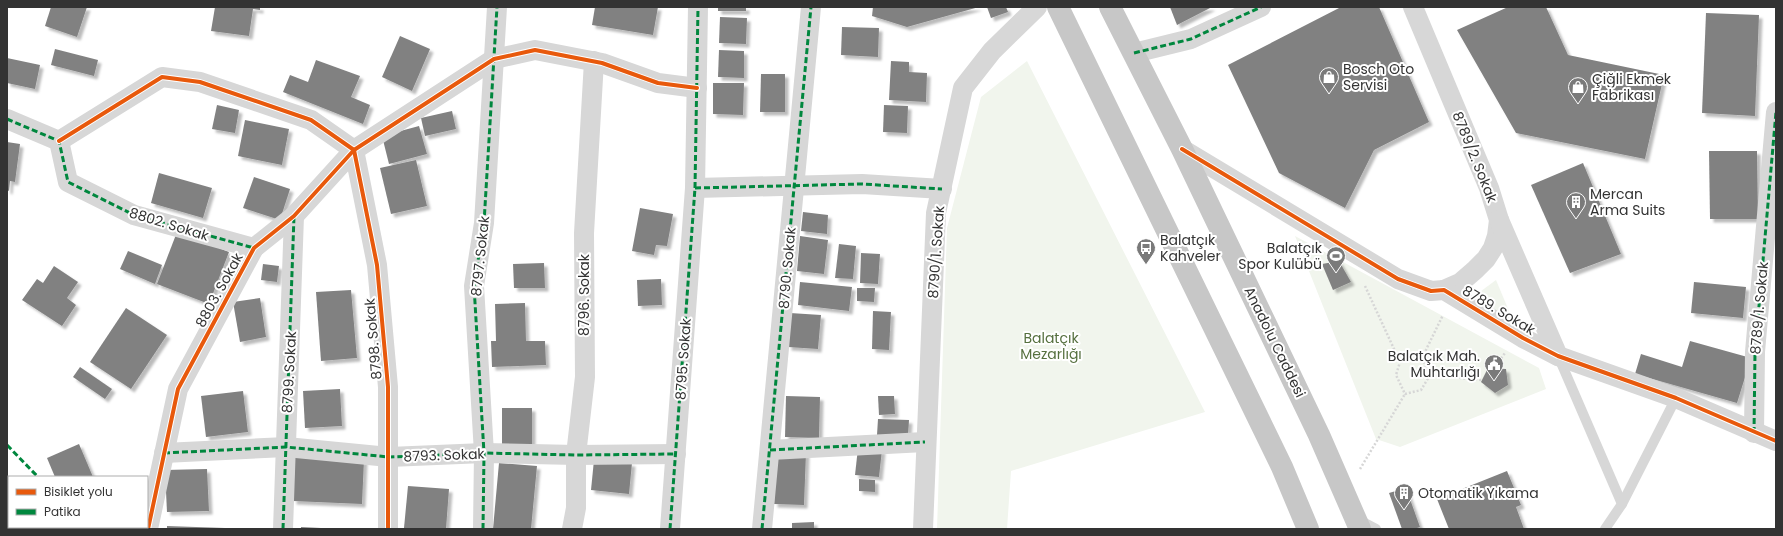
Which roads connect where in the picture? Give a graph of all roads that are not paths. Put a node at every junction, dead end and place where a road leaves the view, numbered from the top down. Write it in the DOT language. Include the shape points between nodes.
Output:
graph roads {
  1 [pos="497,7"];
  2 [pos="698,7"];
  3 [pos="811,7"];
  4 [pos="1037,7"];
  5 [pos="1058,7"];
  6 [pos="1110,7"];
  7 [pos="1261,7"];
  8 [pos="1413,7"];
  9 [pos="1134,53"];
  10 [pos="494,59"];
  11 [pos="594,62"];
  12 [pos="697,88"];
  13 [pos="1776,112"];
  14 [pos="7,119"];
  15 [pos="59,141"];
  16 [pos="1182,149"];
  17 [pos="354,150"];
  18 [pos="794,186"];
  19 [pos="695,188"];
  20 [pos="942,189"];
  21 [pos="294,216"];
  22 [pos="1499,220"];
  23 [pos="254,248"];
  24 [pos="1444,290"];
  25 [pos="1558,356"];
  26 [pos="1676,398"];
  27 [pos="1754,432"];
  28 [pos="1776,441"];
  29 [pos="926,442"];
  30 [pos="286,447"];
  31 [pos="770,450"];
  32 [pos="164,453"];
  33 [pos="484,453"];
  34 [pos="676,454"];
  35 [pos="576,455"];
  36 [pos="389,457"];
  37 [pos="1622,504"];
  38 [pos="1358,524"];
  39 [pos="148,529"];
  40 [pos="283,529"];
  41 [pos="388,529"];
  42 [pos="483,529"];
  43 [pos="572,529"];
  44 [pos="670,529"];
  45 [pos="762,529"];
  46 [pos="923,529"];
  47 [pos="1308,529"];
  48 [pos="1376,529"];
  49 [pos="1605,529"];
  1 -- 10 [label="street, 8797. Sokak"];
  2 -- 12 [label="street, 8795. Sokak"];
  3 -- 18 [label="street, 8790. Sokak"];
  4 -- 20 [label="street, 8790/1. Sokak" via="992,51 963,88"];
  5 -- 47 [label="highway" via="1282,467"];
  6 -- 9 [label="highway, Anadolu Caddesi"];
  7 -- 9 [label="street" via="1191,39"];
  8 -- 22 [label="street, 8789/2. Sokak" via="1489,188"];
  9 -- 16 [label="highway, Anadolu Caddesi"];
  10 -- 11 [label="street" via="535,50"];
  10 -- 17 [label="street, 8803. Sokak"];
  10 -- 33 [label="street, 8797. Sokak" via="484,223 474,286"];
  11 -- 12 [label="street" via="658,83"];
  11 -- 35 [label="street, 8796. Sokak" via="584,233 584,377"];
  12 -- 19 [label="street, 8795. Sokak"];
  13 -- 27 [label="street, 8789/1. Sokak" via="1755,352"];
  14 -- 15 [label="street"];
  15 -- 17 [label="street" via="162,77 200,82 311,120"];
  15 -- 23 [label="street, 8802. Sokak" via="68,182 134,215"];
  16 -- 24 [label="street, 8789. Sokak" via="1398,279 1431,291"];
  16 -- 38 [label="highway, Anadolu Caddesi" via="1319,435"];
  17 -- 21 [label="street, 8803. Sokak"];
  17 -- 36 [label="street, 8798. Sokak" via="377,265 388,387"];
  18 -- 19 [label="street"];
  18 -- 20 [label="street" via="862,184"];
  18 -- 31 [label="street, 8790. Sokak"];
  19 -- 34 [label="street, 8795. Sokak"];
  20 -- 29 [label="street, 8790/1. Sokak" via="936,213"];
  21 -- 23 [label="street, 8803. Sokak"];
  21 -- 30 [label="street, 8799. Sokak"];
  22 -- 24 [label="street, 8789/2. Sokak" via="1498,236 1486,258 1460,283"];
  22 -- 25 [label="street"];
  23 -- 32 [label="street, 8803. Sokak" via="178,389"];
  24 -- 25 [label="street, 8789. Sokak"];
  25 -- 26 [label="street, 8789. Sokak"];
  25 -- 37 [label="lane"];
  26 -- 27 [label="street, 8789. Sokak"];
  26 -- 37 [label="lane"];
  27 -- 28 [label="street, 8789. Sokak"];
  29 -- 31 [label="street"];
  29 -- 46 [label="street, 8790/1. Sokak"];
  30 -- 32 [label="street, 8793. Sokak"];
  30 -- 36 [label="street, 8793. Sokak"];
  30 -- 40 [label="street, 8799. Sokak"];
  31 -- 45 [label="street, 8790. Sokak"];
  32 -- 39 [label="street, 8803. Sokak"];
  33 -- 35 [label="street, 8793. Sokak"];
  33 -- 36 [label="street, 8793. Sokak"];
  33 -- 42 [label="street, 8797. Sokak"];
  34 -- 35 [label="street, 8793. Sokak"];
  34 -- 44 [label="street, 8795. Sokak"];
  35 -- 43 [label="street, 8796. Sokak" via="576,508"];
  36 -- 41 [label="street, 8798. Sokak"];
  37 -- 49 [label="lane"];
  38 -- 48 [label="lane"];
}
